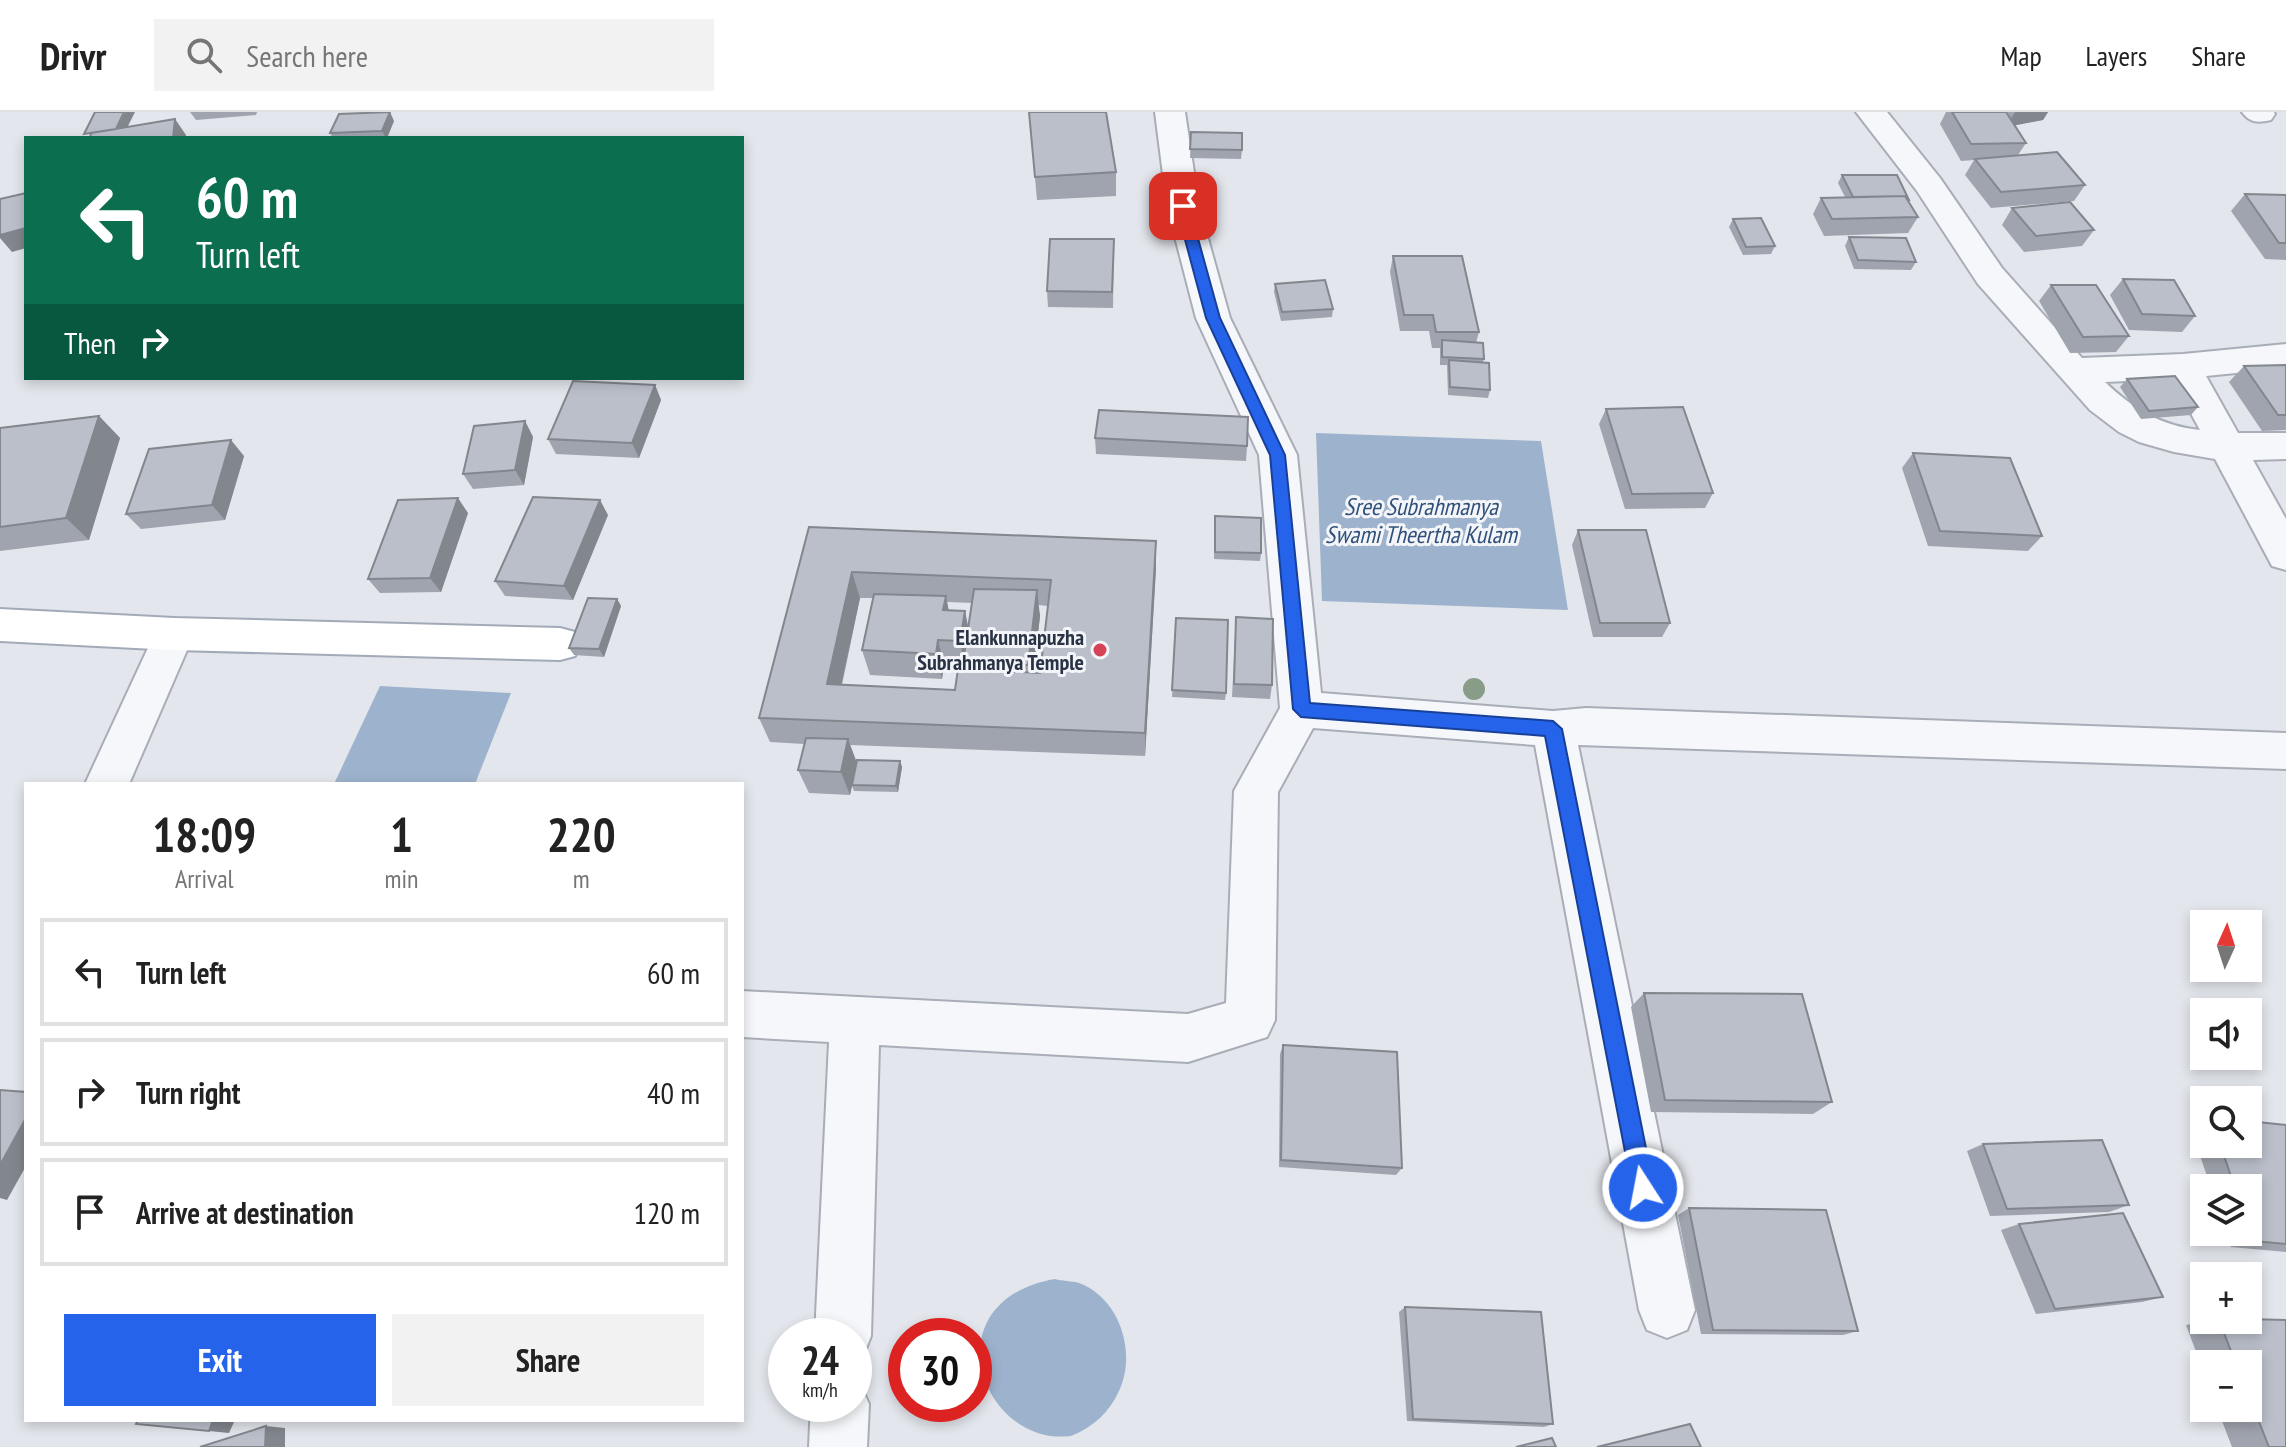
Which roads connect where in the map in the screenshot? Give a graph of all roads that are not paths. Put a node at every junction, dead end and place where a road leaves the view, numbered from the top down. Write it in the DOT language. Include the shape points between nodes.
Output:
graph roads {
  1 [pos="1170,112"];
  2 [pos="1871,112"];
  3 [pos="2286,356"];
  4 [pos="2183,366"];
  5 [pos="2073,371"];
  6 [pos="2286,446"];
  7 [pos="2229,447"];
  8 [pos="2286,555"];
  9 [pos="0,625"];
  10 [pos="174,634"];
  11 [pos="560,644"];
  12 [pos="1301,709"];
  13 [pos="1553,729"];
  14 [pos="2286,751"];
  15 [pos="108,782"];
  16 [pos="744,1014"];
  17 [pos="855,1021"];
  18 [pos="1667,1310"];
  19 [pos="844,1318"];
  20 [pos="839,1422"];
  21 [pos="838,1447"];
  1 -- 12 [label="street" via="1183,206 1213,318 1278,455"];
  2 -- 5 [label="street" via="1929,185 1990,276"];
  3 -- 4 [label="street"];
  4 -- 5 [label="street"];
  4 -- 7 [label="street"];
  5 -- 7 [label="street" via="2115,411 2143,429 2172,440"];
  6 -- 7 [label="street"];
  7 -- 8 [label="street"];
  9 -- 10 [label="main road"];
  10 -- 11 [label="main road"];
  10 -- 15 [label="street"];
  12 -- 13 [label="street"];
  12 -- 17 [label="street" via="1256,791 1250,1020 1188,1038"];
  13 -- 14 [label="street"];
  13 -- 18 [label="street"];
  16 -- 17 [label="street"];
  17 -- 19 [label="street"];
  20 -- 21 [label="street"];
}
